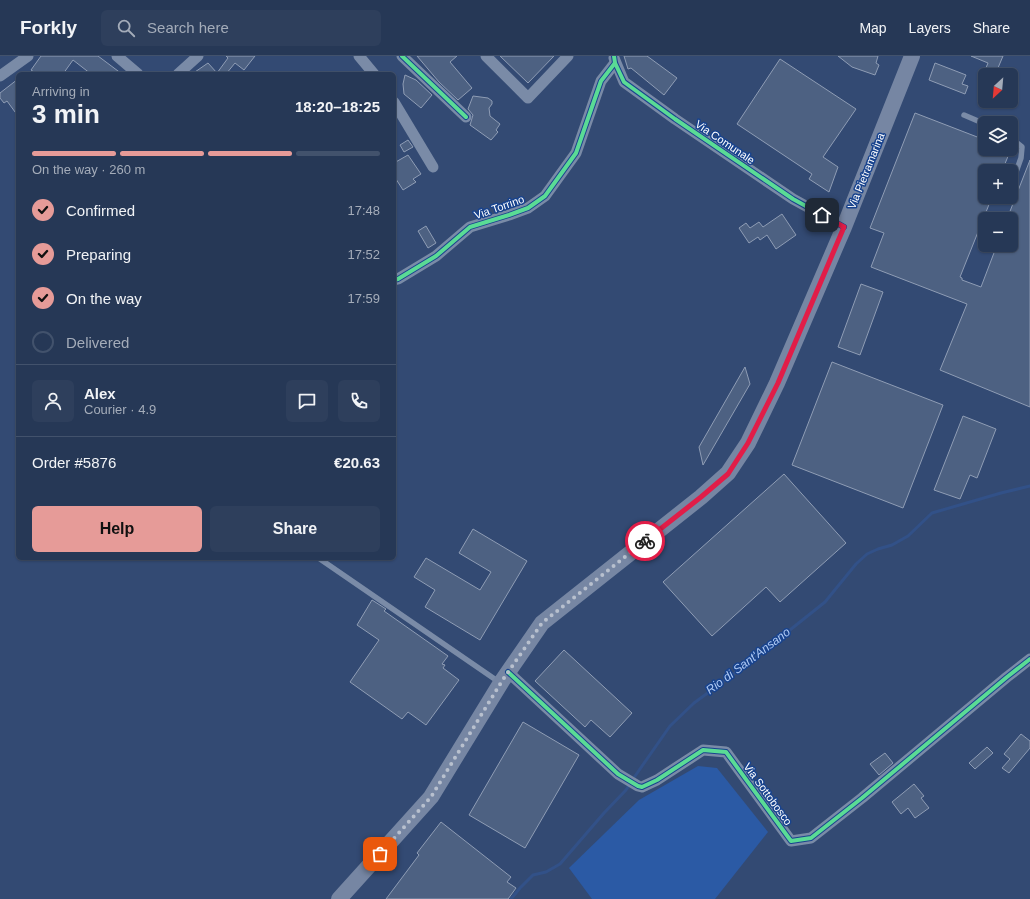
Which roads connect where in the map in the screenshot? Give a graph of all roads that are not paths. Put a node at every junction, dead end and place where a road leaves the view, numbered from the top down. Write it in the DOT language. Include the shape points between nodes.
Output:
graph roads {
  1 [pos="28,56"];
  2 [pos="117,56"];
  3 [pos="198,56"];
  4 [pos="359,56"];
  5 [pos="402,56"];
  6 [pos="486,56"];
  7 [pos="568,56"];
  8 [pos="912,56"];
  9 [pos="614,59"];
  10 [pos="136,72"];
  11 [pos="180,72"];
  12 [pos="372,72"];
  13 [pos="0,76"];
  14 [pos="396,105"];
  15 [pos="964,115"];
  16 [pos="466,117"];
  17 [pos="978,121"];
  18 [pos="1018,144"];
  19 [pos="1018,166"];
  20 [pos="433,167"];
  21 [pos="844,227"];
  22 [pos="396,280"];
  23 [pos="322,560"];
  24 [pos="1030,659"];
  25 [pos="505,678"];
  26 [pos="339,899"];
  1 -- 13 [label="street"];
  2 -- 10 [label="street"];
  3 -- 11 [label="street"];
  4 -- 12 [label="street"];
  5 -- 16 [label="street"];
  6 -- 7 [label="street" via="528,98"];
  8 -- 21 [label="main road, Via Pietramarina"];
  9 -- 21 [label="street, Via Comunale" via="624,82 793,199"];
  9 -- 22 [label="street, Via Torrino" via="601,81 576,153 545,196 528,208 470,227 436,256"];
  14 -- 20 [label="street"];
  15 -- 17 [label="lane"];
  18 -- 19 [label="lane" via="1022,147"];
  21 -- 25 [label="main road, Via Pietramarina" via="778,383 748,443 728,474 542,623"];
  23 -- 25 [label="lane"];
  24 -- 25 [label="street, Via Sottobosco" via="811,838 791,841 726,752 703,750 658,780 642,787 638,786 624,778"];
  25 -- 26 [label="main road, Via Pietramarina" via="431,797"];
}
